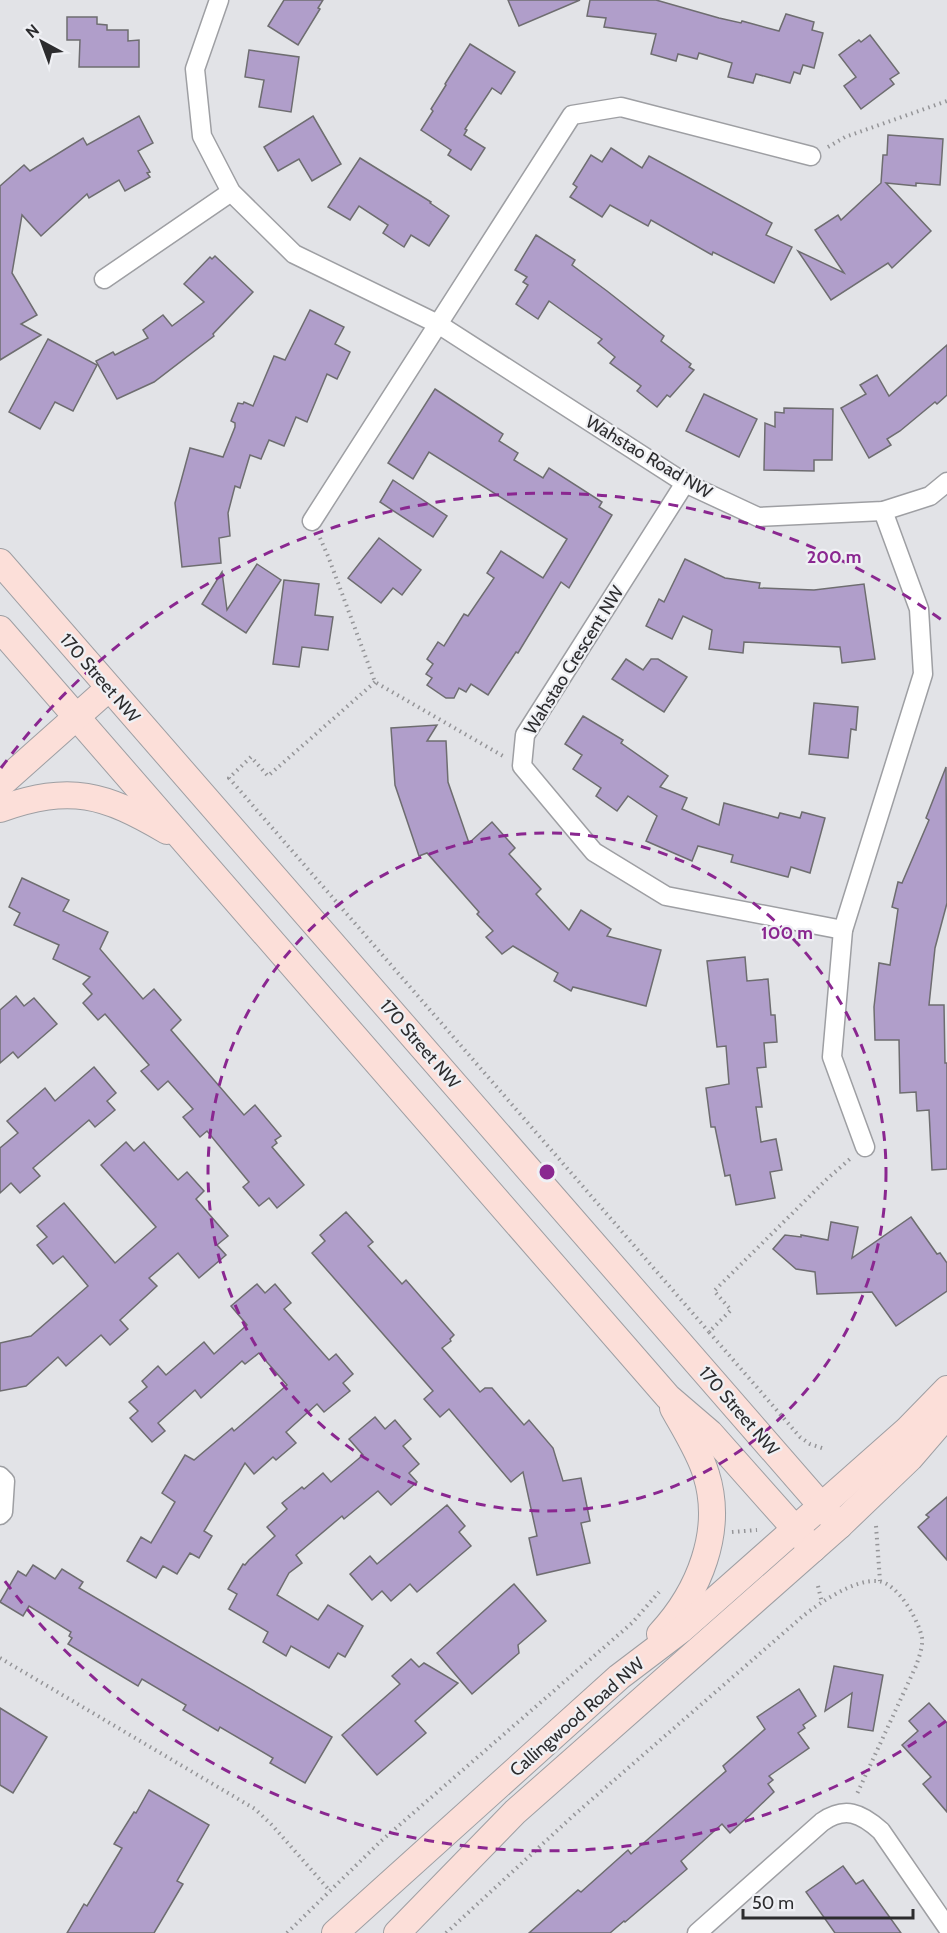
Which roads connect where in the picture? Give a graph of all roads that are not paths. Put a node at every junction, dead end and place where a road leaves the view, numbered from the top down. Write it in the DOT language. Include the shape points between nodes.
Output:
graph roads {
  1 [pos="219,0"];
  2 [pos="811,156"];
  3 [pos="231,192"];
  4 [pos="104,279"];
  5 [pos="438,324"];
  6 [pos="947,482"];
  7 [pos="685,483"];
  8 [pos="883,511"];
  9 [pos="312,521"];
  10 [pos="0,562"];
  11 [pos="0,630"];
  12 [pos="109,688"];
  13 [pos="77,717"];
  14 [pos="0,785"];
  15 [pos="0,809"];
  16 [pos="186,842"];
  17 [pos="843,930"];
  18 [pos="865,1147"];
  19 [pos="947,1389"];
  20 [pos="668,1397"];
  21 [pos="947,1415"];
  22 [pos="0,1476"];
  23 [pos="821,1505"];
  24 [pos="0,1515"];
  25 [pos="839,1526"];
  26 [pos="794,1528"];
  27 [pos="813,1549"];
  28 [pos="619,1677"];
  29 [pos="947,1927"];
  30 [pos="336,1933"];
  31 [pos="397,1933"];
  32 [pos="697,1933"];
  1 -- 3 [label="street, Wahstao Road NW" via="195,69 202,136"];
  2 -- 5 [label="street" via="621,107 572,115"];
  3 -- 4 [label="street"];
  3 -- 5 [label="street, Wahstao Road NW" via="294,254"];
  5 -- 7 [label="street, Wahstao Road NW"];
  5 -- 9 [label="street"];
  6 -- 8 [label="street, Wahstao Road NW" via="930,496"];
  7 -- 8 [label="street, Wahstao Road NW" via="758,517"];
  7 -- 17 [label="street, Wahstao Crescent NW" via="525,735 522,766 594,852 666,896"];
  8 -- 17 [label="street" via="919,609 924,674"];
  10 -- 12 [label="main road, 170 Street NW"];
  11 -- 13 [label="main road, 170 Street NW"];
  12 -- 13 [label="main road"];
  12 -- 23 [label="main road, 170 Street NW"];
  13 -- 14 [label="main road"];
  13 -- 16 [label="main road, 170 Street NW"];
  15 -- 16 [label="main road" via="51,795 79,795 133,811"];
  16 -- 20 [label="main road, 170 Street NW"];
  17 -- 18 [label="street" via="832,1057"];
  19 -- 23 [label="main road, Callingwood Road NW" via="907,1430"];
  20 -- 26 [label="main road, 170 Street NW" via="710,1433"];
  20 -- 28 [label="main road" via="706,1472 712,1506 709,1549 700,1573 671,1621"];
  21 -- 25 [label="main road, Callingwood Road NW" via="910,1458"];
  22 -- 24 [label="street" via="5,1481"];
  23 -- 25 [label="main road, 170 Street NW"];
  23 -- 26 [label="main road, Callingwood Road NW"];
  25 -- 27 [label="main road, Callingwood Road NW"];
  26 -- 27 [label="main road, 170 Street NW"];
  26 -- 28 [label="main road, Callingwood Road NW" via="681,1630"];
  27 -- 31 [label="main road, Callingwood Road NW" via="514,1812"];
  28 -- 30 [label="main road, Callingwood Road NW"];
  29 -- 32 [label="street" via="880,1831 855,1813 848,1813 822,1822"];
}
